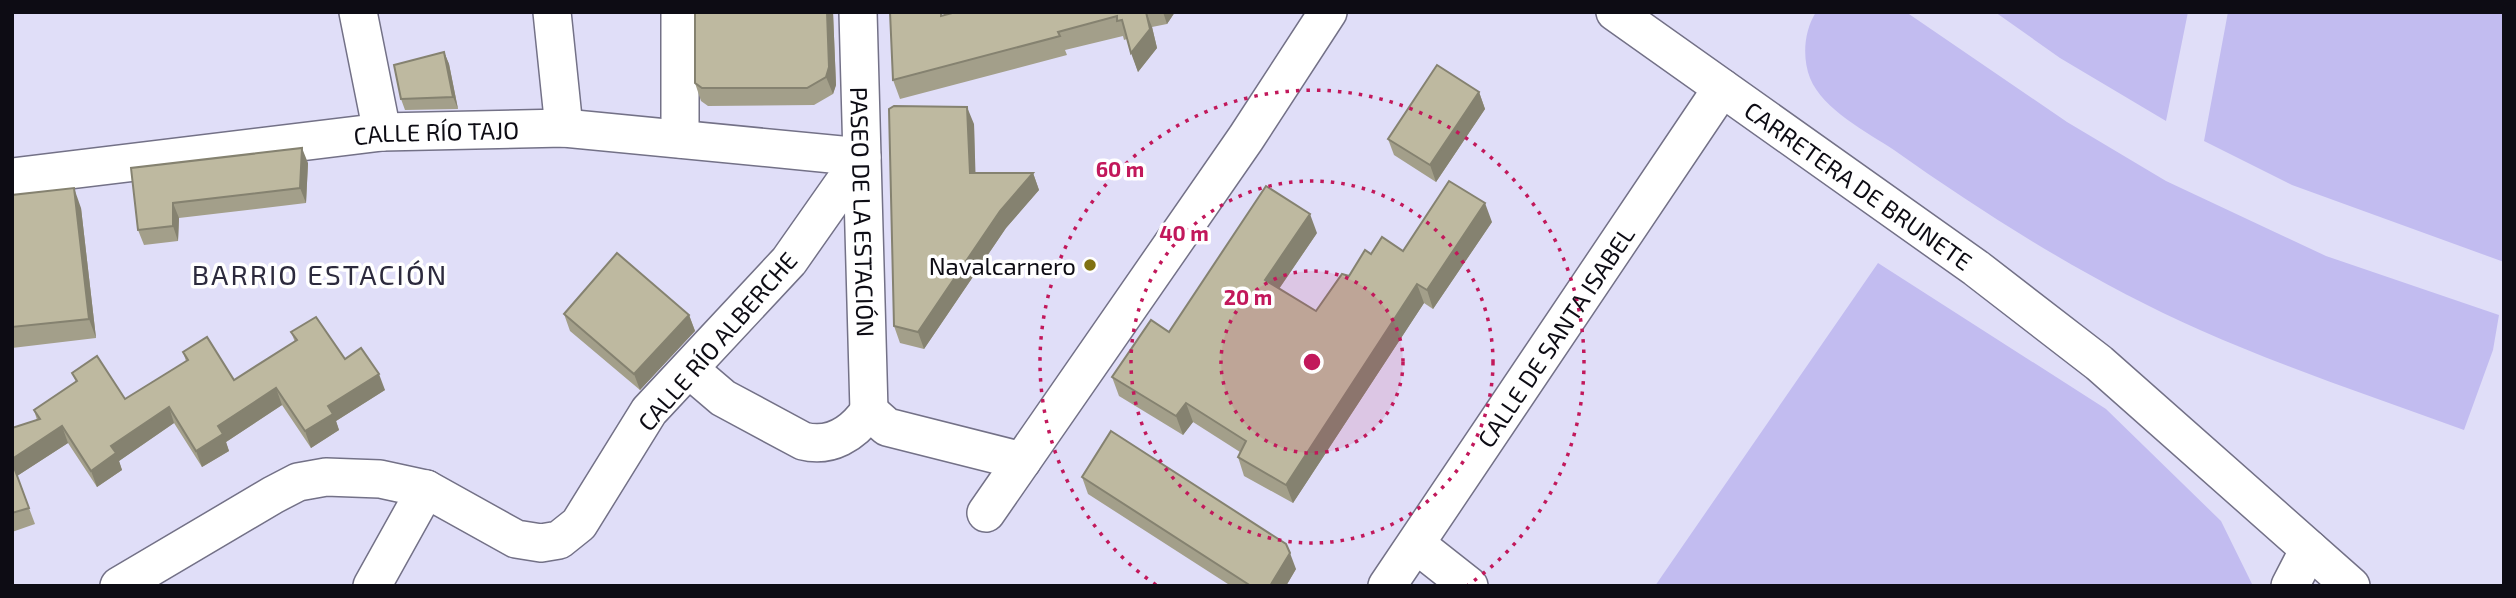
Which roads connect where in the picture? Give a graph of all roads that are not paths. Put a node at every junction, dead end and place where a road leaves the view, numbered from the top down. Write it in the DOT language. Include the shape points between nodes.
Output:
graph roads {
  1 [pos="358,12"];
  2 [pos="552,12"];
  3 [pos="680,12"];
  4 [pos="858,12"];
  5 [pos="1328,12"];
  6 [pos="1615,12"];
  7 [pos="1722,88"];
  8 [pos="564,128"];
  9 [pos="382,132"];
  10 [pos="680,139"];
  11 [pos="862,157"];
  12 [pos="12,177"];
  13 [pos="689,369"];
  14 [pos="869,411"];
  15 [pos="1022,461"];
  16 [pos="426,489"];
  17 [pos="986,513"];
  18 [pos="1417,545"];
  19 [pos="2309,549"];
  20 [pos="119,586"];
  21 [pos="372,586"];
  22 [pos="1387,586"];
  23 [pos="1469,586"];
  24 [pos="2290,586"];
  25 [pos="2351,586"];
  1 -- 9 [label="street"];
  2 -- 8 [label="street"];
  3 -- 10 [label="street"];
  4 -- 11 [label="street, PASEO DE LA ESTACIÓN"];
  5 -- 15 [label="street"];
  6 -- 7 [label="street, CARRETERA DE BRUNETE"];
  7 -- 18 [label="street, CALLE DE SANTA ISABEL"];
  7 -- 19 [label="street, CARRETERA DE BRUNETE" via="1976,268 2099,363"];
  8 -- 9 [label="street, CALLE RÍO TAJO"];
  8 -- 10 [label="street, CALLE RÍO TAJO"];
  9 -- 12 [label="street, CALLE RÍO TAJO"];
  10 -- 11 [label="street, CALLE RÍO TAJO"];
  11 -- 13 [label="street, CALLE RÍO ALBERCHE" via="789,261"];
  11 -- 14 [label="street, PASEO DE LA ESTACIÓN"];
  13 -- 14 [label="street" via="723,398 803,441 816,444 842,437 859,426"];
  13 -- 16 [label="street, CALLE RÍO ALBERCHE" via="649,411 579,524 559,540 516,539"];
  14 -- 15 [label="street" via="887,427"];
  15 -- 17 [label="street"];
  16 -- 20 [label="street, CALLE RÍO ALBERCHE" via="380,479 326,477 298,482"];
  16 -- 21 [label="street"];
  18 -- 22 [label="street, CALLE DE SANTA ISABEL"];
  18 -- 23 [label="street"];
  19 -- 24 [label="street"];
  19 -- 25 [label="street, CARRETERA DE BRUNETE"];
}
